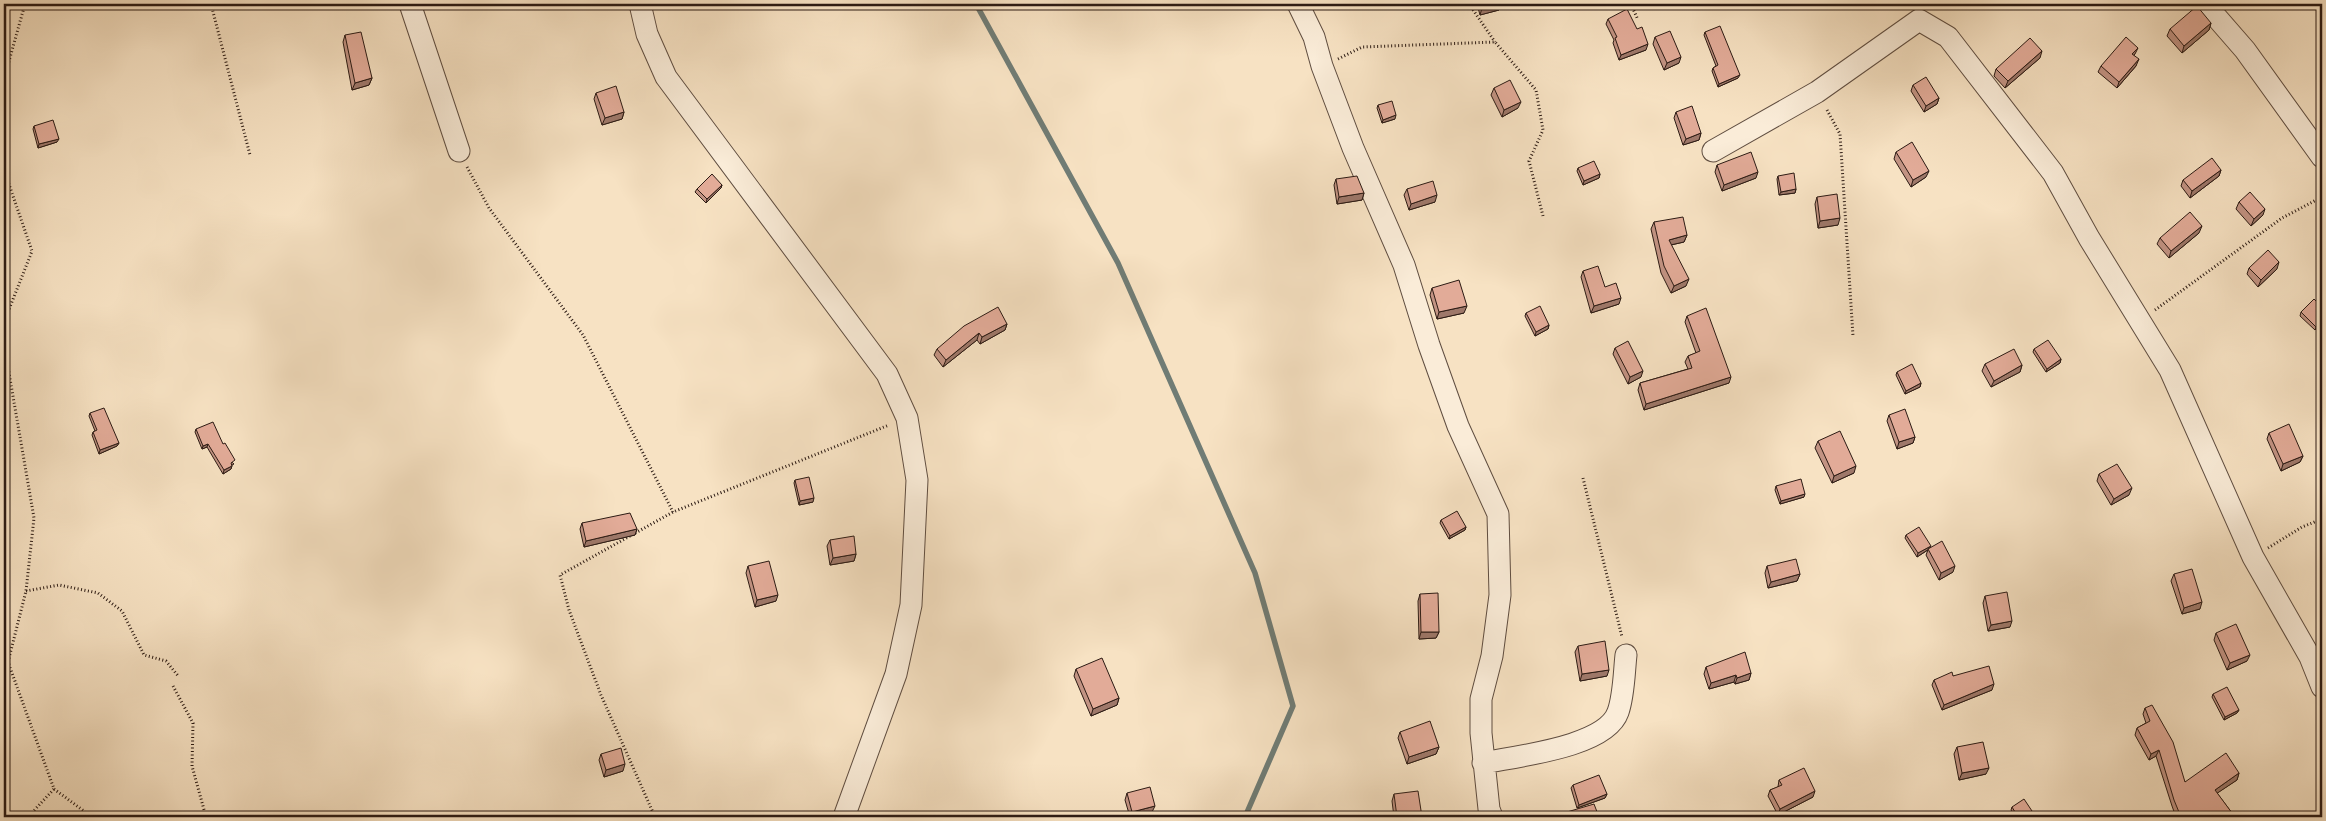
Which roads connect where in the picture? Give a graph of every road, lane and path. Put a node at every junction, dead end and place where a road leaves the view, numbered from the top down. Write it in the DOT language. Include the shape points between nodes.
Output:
graph roads {
  1 [pos="25,4"];
  2 [pos="212,4"];
  3 [pos="410,4"];
  4 [pos="640,4"];
  5 [pos="1298,4"];
  6 [pos="1469,4"];
  7 [pos="1631,4"];
  8 [pos="2205,4"];
  9 [pos="1638,20"];
  10 [pos="1495,42"];
  11 [pos="1322,66"];
  12 [pos="4,79"];
  13 [pos="1817,92"];
  14 [pos="459,151"];
  15 [pos="1713,151"];
  16 [pos="250,155"];
  17 [pos="2322,157"];
  18 [pos="4,170"];
  19 [pos="2322,197"];
  20 [pos="1543,216"];
  21 [pos="2140,320"];
  22 [pos="4,322"];
  23 [pos="1853,336"];
  24 [pos="4,344"];
  25 [pos="907,418"];
  26 [pos="1583,478"];
  27 [pos="673,512"];
  28 [pos="2322,519"];
  29 [pos="2253,557"];
  30 [pos="26,591"];
  31 [pos="1626,655"];
  32 [pos="179,677"];
  33 [pos="173,686"];
  34 [pos="2322,687"];
  35 [pos="1484,763"];
  36 [pos="54,790"];
  37 [pos="28,817"];
  38 [pos="92,817"];
  39 [pos="206,817"];
  40 [pos="654,817"];
  41 [pos="844,817"];
  42 [pos="1492,817"];
  1 -- 12 [label="path"];
  2 -- 16 [label="path"];
  3 -- 14 [label="street"];
  4 -- 25 [label="street" via="647,34 666,77 887,374"];
  5 -- 11 [label="street" via="1314,37"];
  6 -- 10 [label="path"];
  7 -- 9 [label="path"];
  8 -- 17 [label="street" via="2245,50"];
  10 -- 11 [label="path" via="1362,47"];
  10 -- 20 [label="path" via="1536,90 1543,130 1529,161"];
  11 -- 35 [label="street" via="1404,265 1458,426 1498,514 1500,595 1492,656 1481,699"];
  13 -- 15 [label="street"];
  13 -- 21 [label="street" via="1919,20 1948,37 2053,173"];
  13 -- 23 [label="path" via="1840,134"];
  14 -- 27 [label="path" via="489,208 582,335"];
  18 -- 22 [label="path" via="32,251"];
  19 -- 21 [label="path" via="2282,218"];
  21 -- 29 [label="street" via="2170,370"];
  24 -- 30 [label="path" via="34,518"];
  25 -- 27 [label="path"];
  25 -- 41 [label="street" via="917,480 911,605 896,674"];
  26 -- 31 [label="path"];
  27 -- 40 [label="path" via="560,575 601,695"];
  28 -- 29 [label="path" via="2302,527"];
  29 -- 34 [label="street" via="2310,657"];
  30 -- 32 [label="path" via="59,585 98,593 122,612 144,655 166,661"];
  30 -- 36 [label="path" via="8,662"];
  31 -- 35 [label="street" via="1618,712 1609,726 1576,744"];
  33 -- 39 [label="path" via="192,723 192,766"];
  35 -- 42 [label="street"];
  36 -- 37 [label="path"];
  36 -- 38 [label="path"];
}
